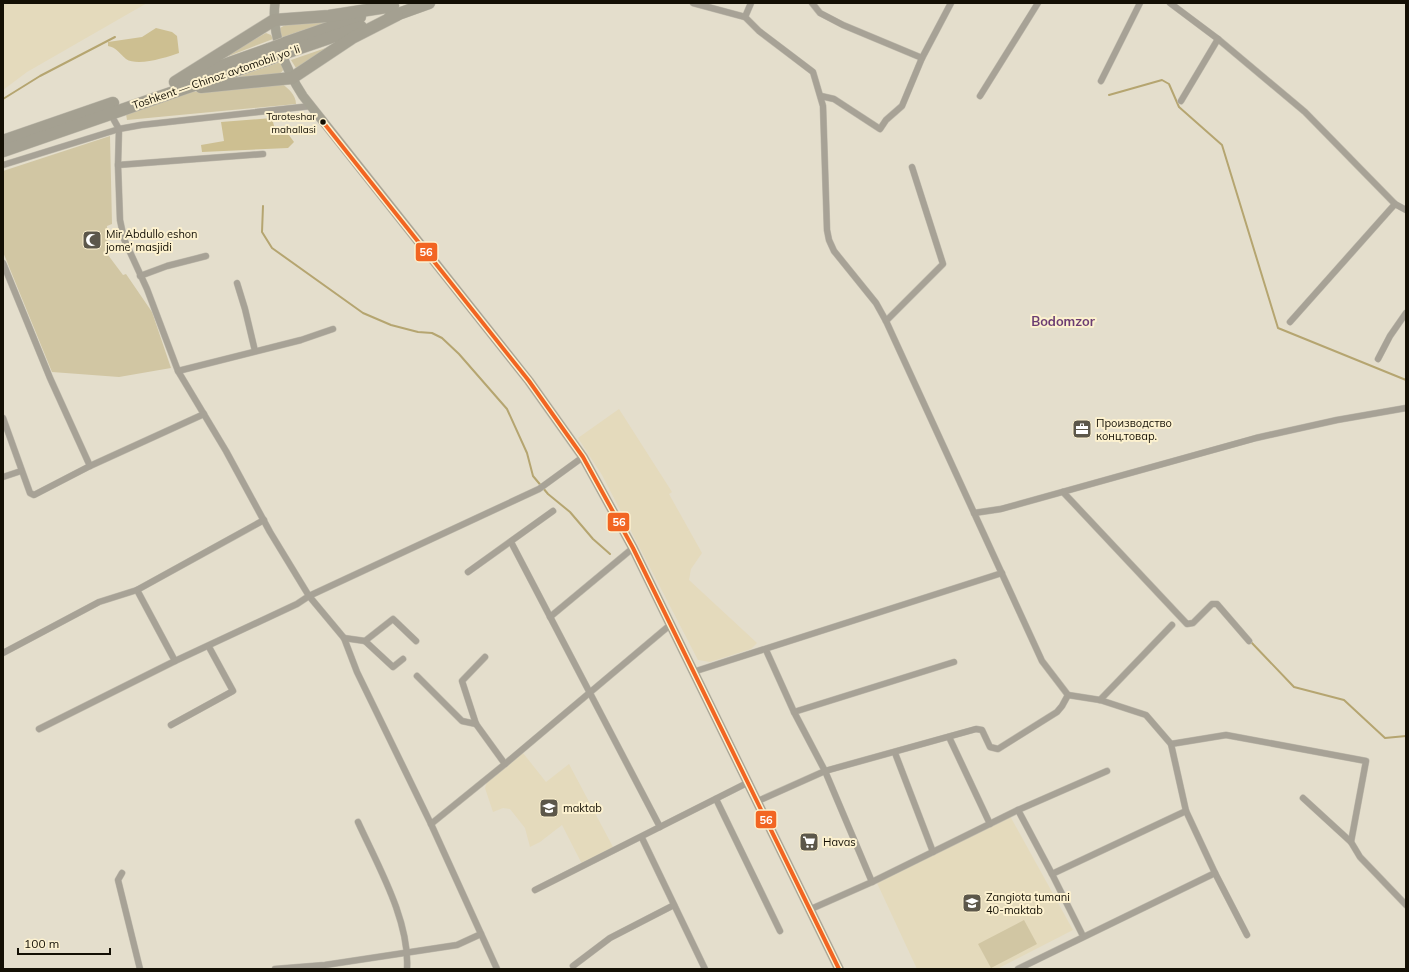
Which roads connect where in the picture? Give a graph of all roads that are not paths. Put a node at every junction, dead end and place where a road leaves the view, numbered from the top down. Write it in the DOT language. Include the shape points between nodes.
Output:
graph roads {
  1 [pos="275,3"];
  2 [pos="429,3"];
  3 [pos="693,3"];
  4 [pos="751,3"];
  5 [pos="812,3"];
  6 [pos="951,3"];
  7 [pos="1038,3"];
  8 [pos="1140,3"];
  9 [pos="1170,3"];
  10 [pos="397,8"];
  11 [pos="745,17"];
  12 [pos="270,22"];
  13 [pos="1218,40"];
  14 [pos="922,58"];
  15 [pos="292,78"];
  16 [pos="1101,81"];
  17 [pos="175,86"];
  18 [pos="821,96"];
  19 [pos="980,96"];
  20 [pos="1181,101"];
  21 [pos="311,106"];
  22 [pos="110,113"];
  23 [pos="119,129"];
  24 [pos="3,141"];
  25 [pos="3,151"];
  26 [pos="263,154"];
  27 [pos="3,165"];
  28 [pos="118,165"];
  29 [pos="912,167"];
  30 [pos="1395,204"];
  31 [pos="1406,210"];
  32 [pos="206,256"];
  33 [pos="3,263"];
  34 [pos="140,276"];
  35 [pos="237,283"];
  36 [pos="1406,313"];
  37 [pos="886,321"];
  38 [pos="1290,322"];
  39 [pos="333,329"];
  40 [pos="255,351"];
  41 [pos="1378,359"];
  42 [pos="178,371"];
  43 [pos="1406,408"];
  44 [pos="204,414"];
  45 [pos="3,418"];
  46 [pos="583,457"];
  47 [pos="90,466"];
  48 [pos="22,471"];
  49 [pos="3,477"];
  50 [pos="1063,492"];
  51 [pos="553,511"];
  52 [pos="974,514"];
  53 [pos="264,520"];
  54 [pos="511,542"];
  55 [pos="633,548"];
  56 [pos="468,572"];
  57 [pos="1002,573"];
  58 [pos="137,590"];
  59 [pos="309,596"];
  60 [pos="550,617"];
  61 [pos="670,625"];
  62 [pos="1172,625"];
  63 [pos="344,638"];
  64 [pos="365,641"];
  65 [pos="416,641"];
  66 [pos="1249,641"];
  67 [pos="209,647"];
  68 [pos="766,650"];
  69 [pos="3,652"];
  70 [pos="485,657"];
  71 [pos="403,658"];
  72 [pos="175,661"];
  73 [pos="954,662"];
  74 [pos="693,672"];
  75 [pos="417,676"];
  76 [pos="590,694"];
  77 [pos="1068,695"];
  78 [pos="1100,700"];
  79 [pos="794,712"];
  80 [pos="476,724"];
  81 [pos="171,725"];
  82 [pos="39,729"];
  83 [pos="950,737"];
  84 [pos="1170,744"];
  85 [pos="895,753"];
  86 [pos="505,764"];
  87 [pos="825,771"];
  88 [pos="1107,771"];
  89 [pos="749,782"];
  90 [pos="1303,798"];
  91 [pos="716,799"];
  92 [pos="758,800"];
  93 [pos="1018,810"];
  94 [pos="1186,811"];
  95 [pos="358,822"];
  96 [pos="431,824"];
  97 [pos="990,824"];
  98 [pos="660,827"];
  99 [pos="642,838"];
  100 [pos="1351,842"];
  101 [pos="933,852"];
  102 [pos="122,873"];
  103 [pos="1215,873"];
  104 [pos="1052,874"];
  105 [pos="872,882"];
  106 [pos="535,890"];
  107 [pos="674,905"];
  108 [pos="1406,905"];
  109 [pos="811,909"];
  110 [pos="780,931"];
  111 [pos="481,934"];
  112 [pos="1247,935"];
  113 [pos="1083,936"];
  114 [pos="408,952"];
  115 [pos="573,966"];
  116 [pos="325,967"];
  117 [pos="140,969"];
  118 [pos="275,969"];
  119 [pos="407,969"];
  120 [pos="497,969"];
  121 [pos="705,969"];
  122 [pos="839,969"];
  123 [pos="1018,969"];
  1 -- 12 [label="main road"];
  2 -- 10 [label="highway, Toshkent — Chinoz avtomobil yoʻli"];
  3 -- 11 [label="street"];
  4 -- 11 [label="street"];
  5 -- 14 [label="street" via="820,13 843,25"];
  6 -- 14 [label="street"];
  7 -- 19 [label="street"];
  8 -- 16 [label="street"];
  9 -- 13 [label="street"];
  10 -- 12 [label="highway"];
  10 -- 15 [label="highway"];
  10 -- 17 [label="highway, Toshkent — Chinoz avtomobil yoʻli, bridge"];
  11 -- 18 [label="street" via="759,31 813,72"];
  12 -- 15 [label="main road"];
  12 -- 17 [label="highway"];
  13 -- 20 [label="street"];
  13 -- 30 [label="street" via="1305,112"];
  14 -- 18 [label="street" via="902,106 880,129 834,100"];
  15 -- 17 [label="highway"];
  15 -- 21 [label="main road"];
  17 -- 22 [label="highway, Toshkent — Chinoz avtomobil yoʻli"];
  17 -- 24 [label="highway, Toshkent — Chinoz avtomobil yoʻli"];
  18 -- 37 [label="street" via="829,240 834,251 876,303"];
  21 -- 23 [label="street" via="141,124"];
  21 -- 46 [label="main road" via="529,381"];
  22 -- 23 [label="street"];
  22 -- 25 [label="highway, Toshkent — Chinoz avtomobil yoʻli"];
  23 -- 27 [label="street"];
  23 -- 28 [label="street"];
  26 -- 28 [label="street"];
  28 -- 34 [label="street" via="120,220 124,239"];
  29 -- 37 [label="street" via="943,264"];
  30 -- 31 [label="street"];
  30 -- 38 [label="street"];
  32 -- 34 [label="street"];
  33 -- 47 [label="street" via="50,378"];
  34 -- 42 [label="street" via="147,288"];
  35 -- 40 [label="street"];
  36 -- 41 [label="street"];
  37 -- 52 [label="street"];
  39 -- 40 [label="street"];
  40 -- 42 [label="street"];
  42 -- 44 [label="street"];
  43 -- 50 [label="street" via="1256,438"];
  44 -- 47 [label="street"];
  44 -- 53 [label="street"];
  45 -- 48 [label="street"];
  46 -- 55 [label="main road"];
  46 -- 59 [label="street" via="539,490"];
  47 -- 48 [label="street" via="34,495 30,493"];
  48 -- 49 [label="street"];
  50 -- 52 [label="street"];
  50 -- 66 [label="street" via="1187,624 1193,623 1212,604 1217,604"];
  51 -- 54 [label="street"];
  52 -- 57 [label="street"];
  53 -- 58 [label="street"];
  53 -- 59 [label="street"];
  54 -- 56 [label="street"];
  54 -- 60 [label="street"];
  55 -- 60 [label="street"];
  55 -- 61 [label="main road"];
  57 -- 68 [label="street"];
  57 -- 77 [label="street" via="1042,660"];
  58 -- 69 [label="street" via="100,602"];
  58 -- 72 [label="street"];
  59 -- 63 [label="street"];
  59 -- 67 [label="street"];
  60 -- 76 [label="street"];
  61 -- 74 [label="main road"];
  61 -- 76 [label="street"];
  62 -- 78 [label="street"];
  63 -- 64 [label="street"];
  63 -- 96 [label="street" via="357,672"];
  64 -- 65 [label="street" via="393,620"];
  64 -- 71 [label="street" via="393,666"];
  67 -- 72 [label="street"];
  67 -- 81 [label="street" via="233,691"];
  68 -- 74 [label="street"];
  68 -- 79 [label="street"];
  70 -- 80 [label="street" via="462,681"];
  72 -- 82 [label="street"];
  73 -- 79 [label="street"];
  74 -- 89 [label="main road"];
  75 -- 80 [label="street" via="462,721"];
  76 -- 86 [label="street"];
  76 -- 98 [label="street"];
  77 -- 78 [label="street"];
  77 -- 83 [label="street" via="1057,712 998,749 990,747 982,730 979,729"];
  78 -- 84 [label="street" via="1146,715"];
  79 -- 87 [label="street"];
  80 -- 86 [label="street"];
  83 -- 85 [label="street"];
  83 -- 97 [label="street"];
  84 -- 94 [label="street"];
  84 -- 100 [label="street" via="1226,735 1366,761"];
  85 -- 87 [label="street"];
  85 -- 101 [label="street"];
  86 -- 96 [label="street"];
  87 -- 92 [label="street"];
  87 -- 105 [label="street"];
  88 -- 93 [label="street"];
  89 -- 91 [label="street"];
  89 -- 92 [label="main road"];
  90 -- 100 [label="street"];
  91 -- 98 [label="street"];
  91 -- 110 [label="street"];
  92 -- 109 [label="main road"];
  93 -- 97 [label="street"];
  93 -- 104 [label="street"];
  94 -- 103 [label="street"];
  94 -- 104 [label="street"];
  95 -- 114 [label="street" via="394,903"];
  96 -- 111 [label="street"];
  97 -- 101 [label="street"];
  98 -- 99 [label="street"];
  99 -- 106 [label="street"];
  99 -- 107 [label="street"];
  100 -- 108 [label="street" via="1360,856"];
  101 -- 105 [label="street"];
  102 -- 117 [label="street" via="118,880"];
  103 -- 112 [label="street"];
  103 -- 113 [label="street"];
  104 -- 113 [label="street"];
  105 -- 109 [label="street"];
  107 -- 115 [label="street" via="610,938"];
  107 -- 121 [label="street"];
  109 -- 122 [label="main road"];
  111 -- 114 [label="street" via="457,945"];
  111 -- 120 [label="street"];
  113 -- 123 [label="street"];
  114 -- 116 [label="street"];
  114 -- 119 [label="street"];
  116 -- 118 [label="street"];
}
